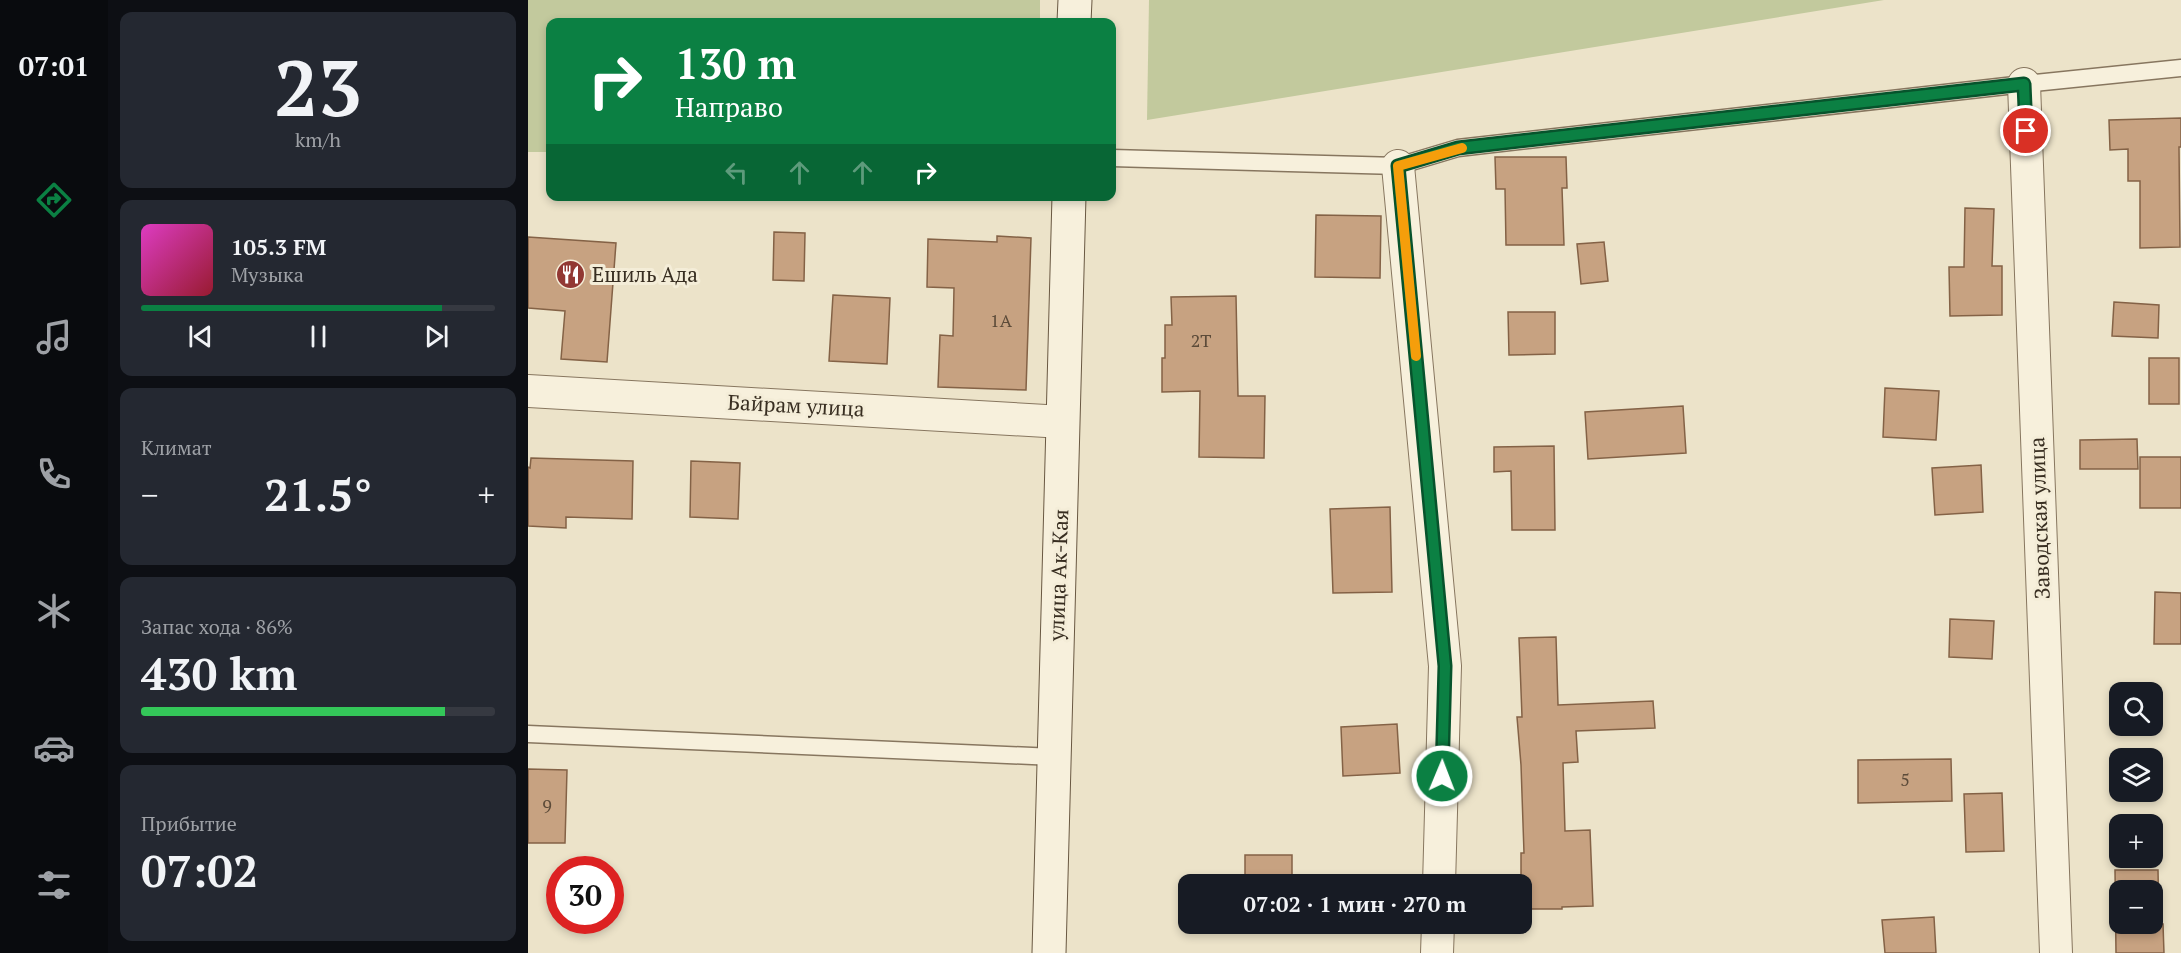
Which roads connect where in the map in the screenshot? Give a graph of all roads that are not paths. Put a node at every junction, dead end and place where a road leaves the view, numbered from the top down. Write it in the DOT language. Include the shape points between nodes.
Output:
graph roads {
  1 [pos="1075,0"];
  2 [pos="1074,18"];
  3 [pos="2181,68"];
  4 [pos="2024,84"];
  5 [pos="1116,158"];
  6 [pos="1398,166"];
  7 [pos="1069,201"];
  8 [pos="528,391"];
  9 [pos="1063,422"];
  10 [pos="528,734"];
  11 [pos="1054,757"];
  12 [pos="1439,874"];
  13 [pos="1438,934"];
  14 [pos="1049,953"];
  15 [pos="1437,953"];
  16 [pos="2056,953"];
  1 -- 2 [label="main road"];
  3 -- 4 [label="lane"];
  4 -- 6 [label="lane" via="1458,148"];
  4 -- 16 [label="street, Заводская улица"];
  5 -- 6 [label="lane"];
  6 -- 12 [label="street" via="1445,666"];
  7 -- 9 [label="main road, улица Ак-Кая"];
  8 -- 9 [label="street, Байрам улица"];
  9 -- 11 [label="main road, улица Ак-Кая"];
  10 -- 11 [label="lane"];
  11 -- 14 [label="main road, улица Ак-Кая"];
  13 -- 15 [label="street"];
}
